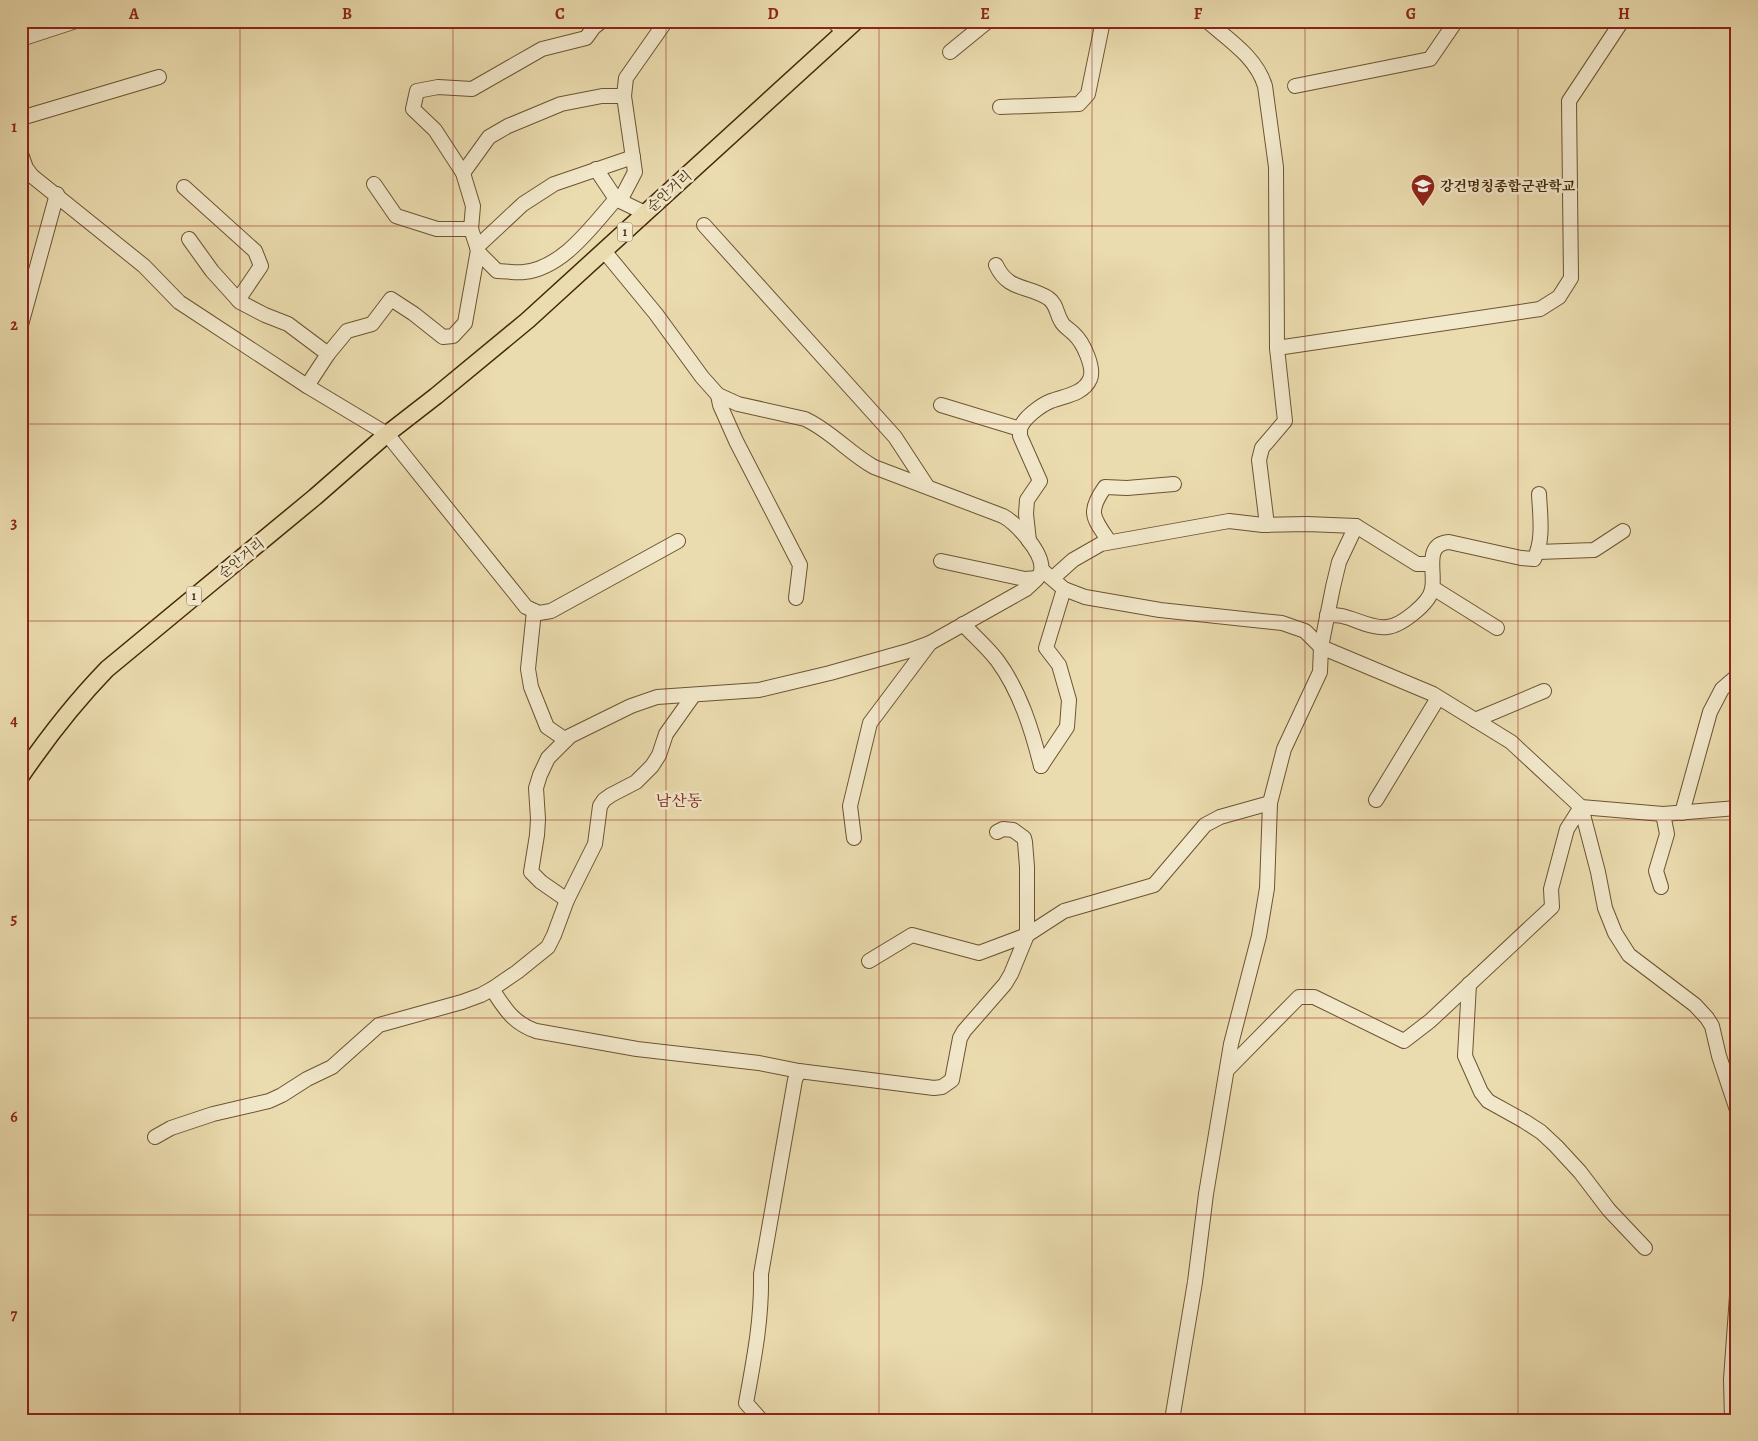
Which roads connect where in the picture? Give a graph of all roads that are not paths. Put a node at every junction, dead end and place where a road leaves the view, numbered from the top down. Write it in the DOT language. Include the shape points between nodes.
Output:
graph roads {
  1 [pos="76,21"];
  2 [pos="602,21"];
  3 [pos="666,21"];
  4 [pos="988,21"];
  5 [pos="1103,21"];
  6 [pos="1206,21"];
  7 [pos="1456,21"];
  8 [pos="1622,21"];
  9 [pos="845,25"];
  10 [pos="21,39"];
  11 [pos="950,52"];
  12 [pos="159,77"];
  13 [pos="1295,86"];
  14 [pos="624,96"];
  15 [pos="1000,107"];
  16 [pos="21,118"];
  17 [pos="21,154"];
  18 [pos="633,157"];
  19 [pos="596,170"];
  20 [pos="463,173"];
  21 [pos="374,184"];
  22 [pos="184,187"];
  23 [pos="56,194"];
  24 [pos="616,199"];
  25 [pos="645,213"];
  26 [pos="704,225"];
  27 [pos="470,229"];
  28 [pos="189,239"];
  29 [pos="477,248"];
  30 [pos="605,252"];
  31 [pos="996,264"];
  32 [pos="238,300"];
  33 [pos="21,325"];
  34 [pos="1277,348"];
  35 [pos="328,354"];
  36 [pos="307,386"];
  37 [pos="718,395"];
  38 [pos="941,405"];
  39 [pos="1020,429"];
  40 [pos="387,434"];
  41 [pos="1174,484"];
  42 [pos="927,486"];
  43 [pos="1540,494"];
  44 [pos="1267,525"];
  45 [pos="1356,526"];
  46 [pos="1623,531"];
  47 [pos="678,541"];
  48 [pos="1110,541"];
  49 [pos="1030,542"];
  50 [pos="1538,552"];
  51 [pos="941,561"];
  52 [pos="1432,564"];
  53 [pos="1044,575"];
  54 [pos="1433,588"];
  55 [pos="1064,589"];
  56 [pos="796,598"];
  57 [pos="534,611"];
  58 [pos="1327,615"];
  59 [pos="963,624"];
  60 [pos="1497,628"];
  61 [pos="930,642"];
  62 [pos="1321,647"];
  63 [pos="1737,676"];
  64 [pos="1544,691"];
  65 [pos="693,696"];
  66 [pos="1438,698"];
  67 [pos="1475,720"];
  68 [pos="566,740"];
  69 [pos="21,758"];
  70 [pos="21,776"];
  71 [pos="1376,800"];
  72 [pos="1270,803"];
  73 [pos="1581,807"];
  74 [pos="1737,808"];
  75 [pos="1682,813"];
  76 [pos="1663,814"];
  77 [pos="997,832"];
  78 [pos="854,838"];
  79 [pos="1661,887"];
  80 [pos="567,900"];
  81 [pos="1026,935"];
  82 [pos="870,961"];
  83 [pos="1469,984"];
  84 [pos="492,989"];
  85 [pos="1227,1070"];
  86 [pos="799,1071"];
  87 [pos="1737,1110"];
  88 [pos="155,1137"];
  89 [pos="1645,1248"];
  90 [pos="1737,1296"];
  91 [pos="1734,1379"];
  92 [pos="761,1420"];
  93 [pos="1172,1420"];
  94 [pos="1732,1420"];
  1 -- 10 [label="street"];
  2 -- 20 [label="street" via="586,38 542,49 472,89 438,87 417,91 413,109 435,130"];
  3 -- 14 [label="street" via="626,78"];
  4 -- 11 [label="street"];
  5 -- 15 [label="street" via="1088,94 1080,104"];
  6 -- 34 [label="street" via="1255,64 1265,86 1276,167"];
  7 -- 13 [label="street" via="1430,59"];
  8 -- 34 [label="street" via="1570,101 1571,278 1559,297 1540,309"];
  9 -- 25 [label="main road, 순안거리 / 1"];
  12 -- 16 [label="street"];
  14 -- 18 [label="street"];
  14 -- 20 [label="street" via="602,96 561,104 508,126 489,138"];
  17 -- 23 [label="street" via="32,176"];
  18 -- 19 [label="street"];
  18 -- 24 [label="street" via="635,172 623,195"];
  19 -- 24 [label="street"];
  19 -- 29 [label="street" via="554,184 523,204"];
  20 -- 27 [label="street" via="473,206"];
  21 -- 27 [label="street" via="396,216 437,229"];
  22 -- 32 [label="street" via="255,251 261,266"];
  23 -- 33 [label="street"];
  23 -- 36 [label="street" via="144,266 179,302"];
  24 -- 25 [label="street"];
  24 -- 29 [label="street" via="576,245 546,266 525,272 497,271"];
  25 -- 30 [label="main road, 순안거리 / 1"];
  26 -- 42 [label="street" via="895,437"];
  27 -- 29 [label="street"];
  28 -- 32 [label="street" via="212,272"];
  29 -- 35 [label="street" via="465,323 453,336 443,337 391,300 372,324 347,331"];
  30 -- 37 [label="street"];
  30 -- 40 [label="main road, 순안거리 / 1" via="521,326"];
  31 -- 39 [label="street" via="1006,281 1047,297 1054,303 1061,322 1076,335 1083,347 1091,369 1090,379 1078,392 1050,401"];
  32 -- 35 [label="street" via="288,324"];
  34 -- 44 [label="street" via="1285,421 1262,448 1259,460"];
  35 -- 36 [label="street"];
  36 -- 40 [label="street"];
  37 -- 42 [label="street" via="738,404 805,418 874,467"];
  37 -- 56 [label="street" via="736,441 800,565"];
  38 -- 39 [label="street"];
  39 -- 49 [label="street" via="1040,482 1027,500"];
  40 -- 57 [label="street" via="526,607"];
  40 -- 69 [label="main road, 순안거리 / 1" via="353,451 121,642 51,716"];
  40 -- 70 [label="main road, 순안거리 / 1" via="107,669 55,729"];
  41 -- 48 [label="street" via="1105,487 1093,510 1094,520"];
  42 -- 49 [label="street" via="1003,516"];
  43 -- 50 [label="street"];
  44 -- 45 [label="street"];
  44 -- 48 [label="street" via="1229,521"];
  45 -- 52 [label="street" via="1417,564"];
  45 -- 58 [label="street" via="1339,562"];
  46 -- 50 [label="street" via="1594,550"];
  47 -- 57 [label="street" via="551,611"];
  48 -- 53 [label="street"];
  49 -- 53 [label="street"];
  50 -- 52 [label="street" via="1534,559 1521,558 1449,542 1436,547"];
  51 -- 53 [label="street" via="1025,578"];
  52 -- 54 [label="street"];
  53 -- 55 [label="street"];
  53 -- 59 [label="street" via="1026,589"];
  54 -- 58 [label="street" via="1427,600 1408,618 1386,628"];
  54 -- 60 [label="street"];
  55 -- 59 [label="street" via="1046,648 1060,666 1069,700 1066,727 1042,766 1013,685 997,660"];
  55 -- 62 [label="street" via="1085,597 1160,610 1282,624 1306,631"];
  57 -- 68 [label="street" via="528,669 531,687 547,727"];
  58 -- 62 [label="street"];
  59 -- 61 [label="street"];
  61 -- 65 [label="street" via="891,656 770,688"];
  61 -- 78 [label="street" via="870,723 850,806"];
  62 -- 66 [label="street"];
  62 -- 72 [label="street" via="1320,672 1284,748"];
  63 -- 75 [label="street" via="1722,689 1710,712"];
  64 -- 67 [label="street"];
  65 -- 68 [label="street" via="646,700"];
  65 -- 80 [label="street" via="666,734 652,766 636,782 611,795 600,806 595,844"];
  66 -- 67 [label="street"];
  66 -- 71 [label="street"];
  67 -- 73 [label="street" via="1511,742"];
  68 -- 80 [label="street" via="548,758 536,788 538,819 531,872"];
  72 -- 81 [label="street" via="1220,817 1205,825 1154,885 1064,911"];
  72 -- 85 [label="street" via="1268,888"];
  73 -- 76 [label="street"];
  73 -- 83 [label="street" via="1567,829 1551,889 1552,907"];
  73 -- 87 [label="street" via="1605,908 1615,933 1629,955 1695,1005 1707,1018"];
  74 -- 75 [label="street"];
  75 -- 76 [label="street"];
  76 -- 79 [label="street" via="1667,834 1656,871"];
  77 -- 81 [label="street" via="1013,830 1024,838"];
  80 -- 84 [label="street" via="548,946"];
  81 -- 82 [label="street" via="979,953 912,935"];
  81 -- 86 [label="street" via="1005,984 960,1038 954,1073 948,1084 934,1088"];
  83 -- 85 [label="street" via="1404,1041 1314,997 1299,997"];
  83 -- 89 [label="street" via="1465,1056 1481,1092 1488,1101 1524,1121 1556,1146"];
  84 -- 86 [label="street" via="511,1016 523,1027 536,1031 637,1049 759,1062"];
  84 -- 88 [label="street" via="462,1002 379,1024 332,1067 282,1095 170,1128"];
  85 -- 93 [label="street"];
  86 -- 92 [label="street" via="762,1274 760,1326 746,1403"];
  90 -- 91 [label="street"];
  91 -- 94 [label="street"];
}
